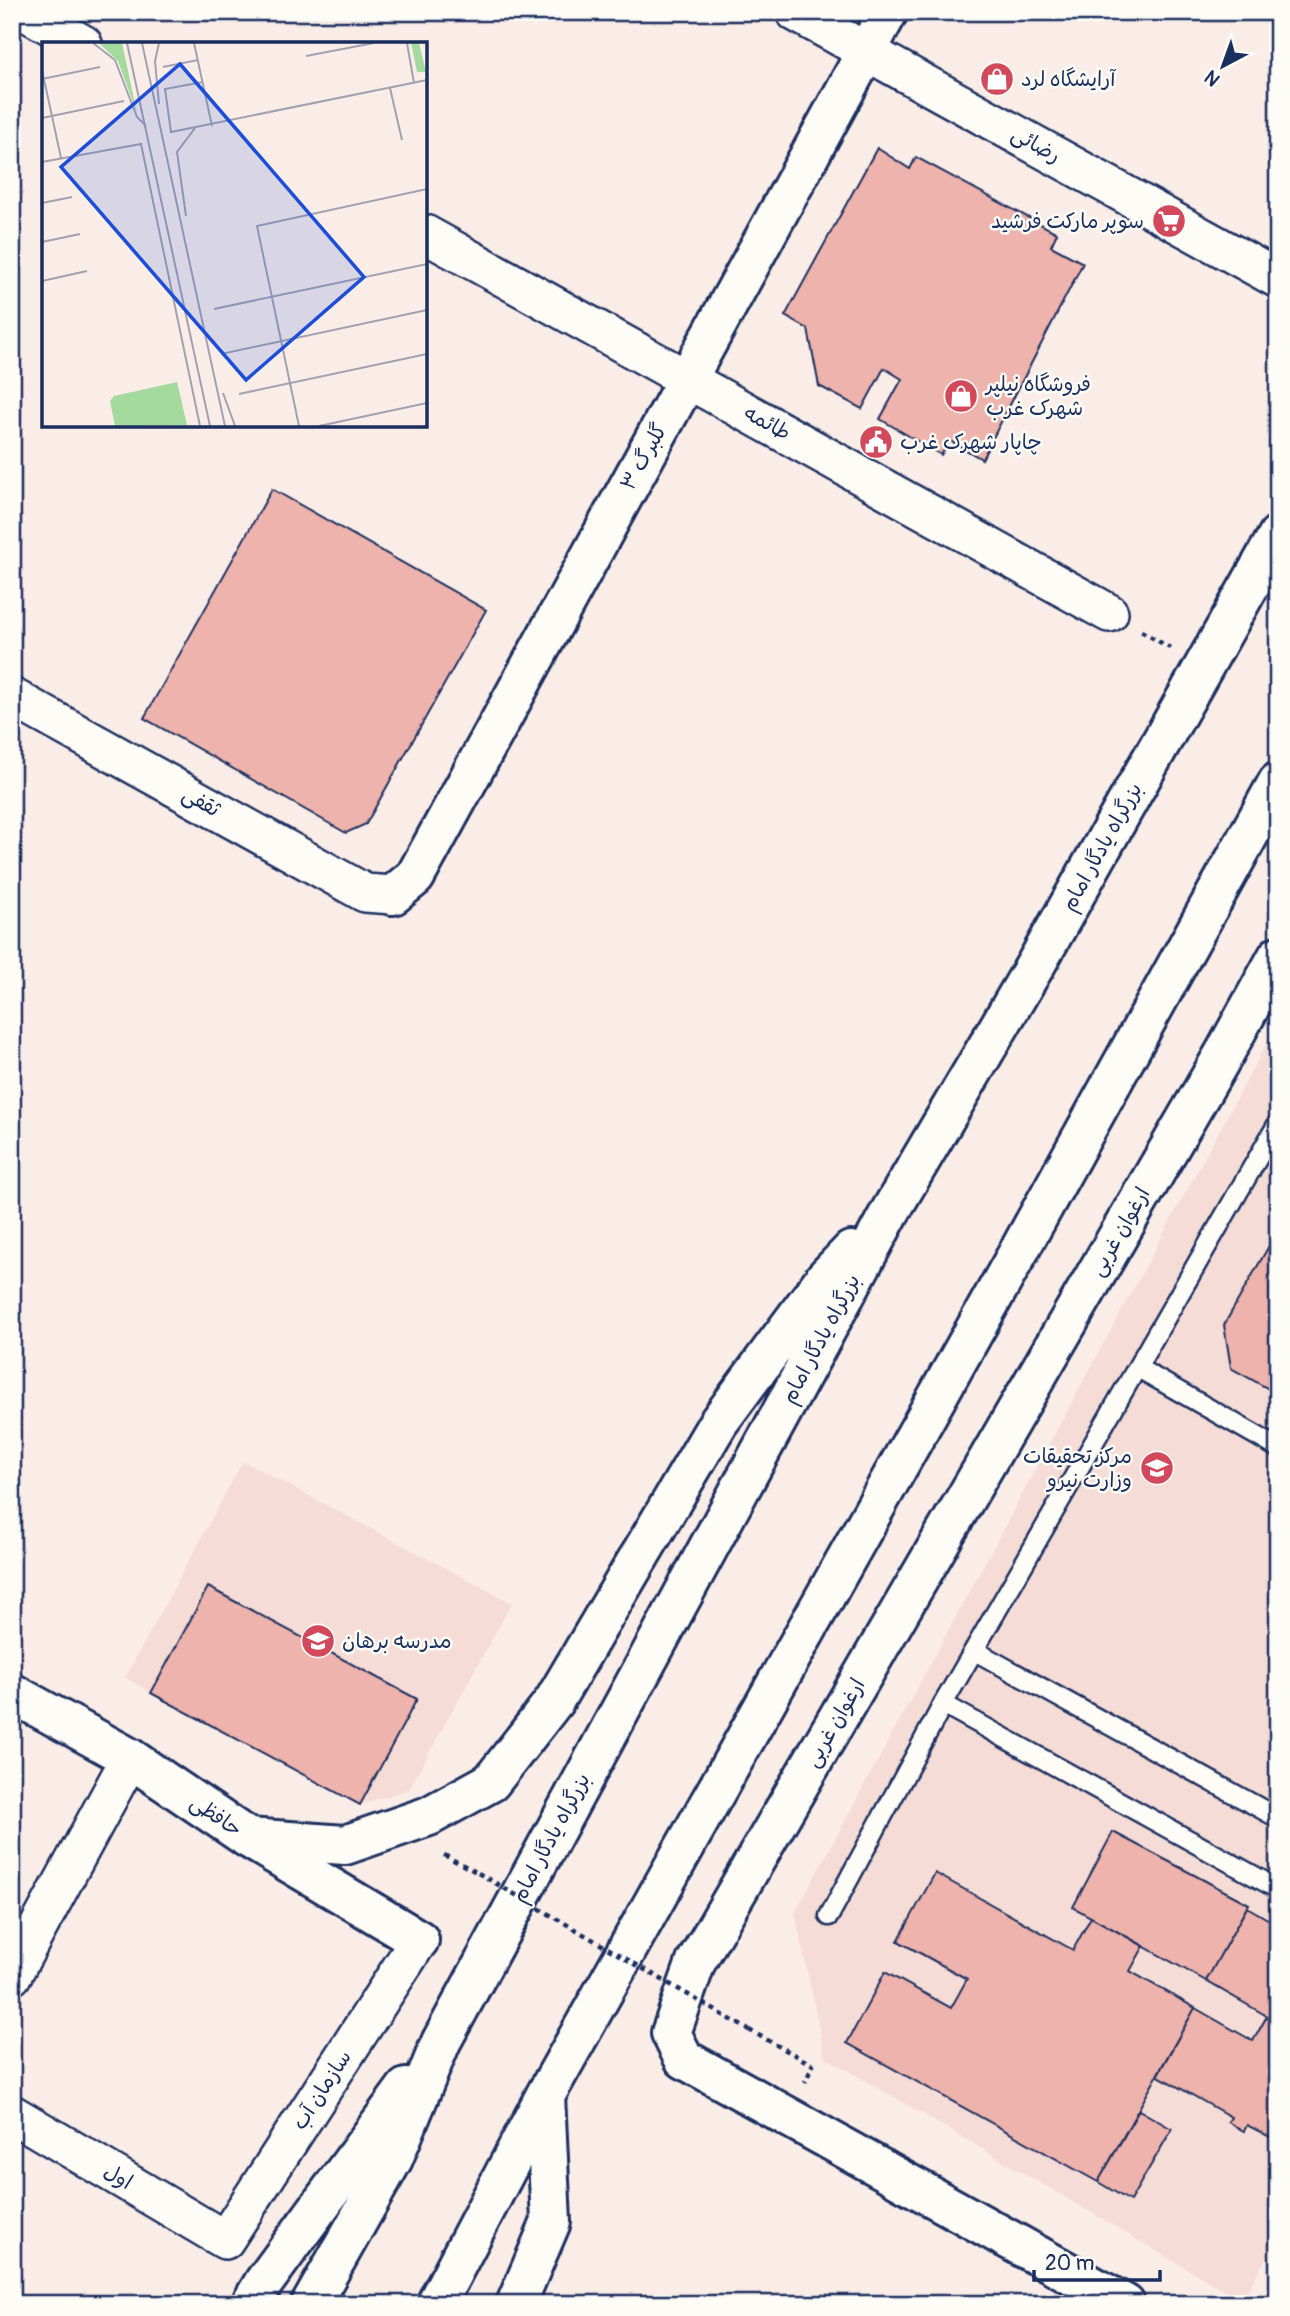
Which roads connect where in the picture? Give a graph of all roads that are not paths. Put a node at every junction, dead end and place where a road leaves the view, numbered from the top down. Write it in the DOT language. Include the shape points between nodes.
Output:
graph roads {
  1 [pos="26,12"];
  2 [pos="795,12"];
  3 [pos="888,12"];
  4 [pos="79,42"];
  5 [pos="866,52"];
  6 [pos="427,235"];
  7 [pos="1278,279"];
  8 [pos="687,379"];
  9 [pos="1278,535"];
  10 [pos="1109,613"];
  11 [pos="12,696"];
  12 [pos="1278,782"];
  13 [pos="393,895"];
  14 [pos="1278,956"];
  15 [pos="1278,1123"];
  16 [pos="890,1212"];
  17 [pos="1138,1368"];
  18 [pos="1278,1448"];
  19 [pos="975,1651"];
  20 [pos="12,1693"];
  21 [pos="943,1704"];
  22 [pos="130,1758"];
  23 [pos="1278,1818"];
  24 [pos="248,1838"];
  25 [pos="1278,1889"];
  26 [pos="829,1916"];
  27 [pos="419,1941"];
  28 [pos="12,1976"];
  29 [pos="441,2042"];
  30 [pos="545,2096"];
  31 [pos="12,2114"];
  32 [pos="225,2240"];
  33 [pos="251,2304"];
  34 [pos="311,2304"];
  35 [pos="436,2304"];
  36 [pos="516,2304"];
  37 [pos="1125,2304"];
  1 -- 4 [label="street"];
  2 -- 5 [label="street, رضائی"];
  3 -- 5 [label="main road, گلبرگ ۳"];
  5 -- 7 [label="street, رضائی"];
  5 -- 8 [label="main road, گلبرگ ۳"];
  6 -- 8 [label="street, طائمه"];
  8 -- 10 [label="street, طائمه"];
  8 -- 13 [label="main road, گلبرگ ۳" via="415,877"];
  9 -- 16 [label="main road, بزرگراه یادگار امام"];
  11 -- 13 [label="street, ثقفی" via="365,893"];
  12 -- 30 [label="main road"];
  14 -- 37 [label="main road, ارغوان غربی" via="696,1962 671,2033 684,2059"];
  15 -- 17 [label="lane"];
  16 -- 24 [label="main road" via="825,1278 718,1423 554,1701 491,1782 429,1816 345,1845"];
  16 -- 29 [label="main road, بزرگراه یادگار امام"];
  17 -- 18 [label="lane"];
  17 -- 19 [label="lane"];
  19 -- 21 [label="lane"];
  19 -- 23 [label="lane"];
  20 -- 22 [label="main road, حافظی"];
  21 -- 25 [label="lane"];
  21 -- 26 [label="lane"];
  22 -- 24 [label="main road, حافظی"];
  22 -- 28 [label="street"];
  24 -- 27 [label="main road, حافظی"];
  27 -- 32 [label="street, سازمان آب"];
  29 -- 33 [label="main road"];
  29 -- 34 [label="main road, بزرگراه یادگار امام" via="393,2159"];
  30 -- 35 [label="main road"];
  30 -- 36 [label="main road" via="551,2222"];
  31 -- 32 [label="street, اول"];
}
